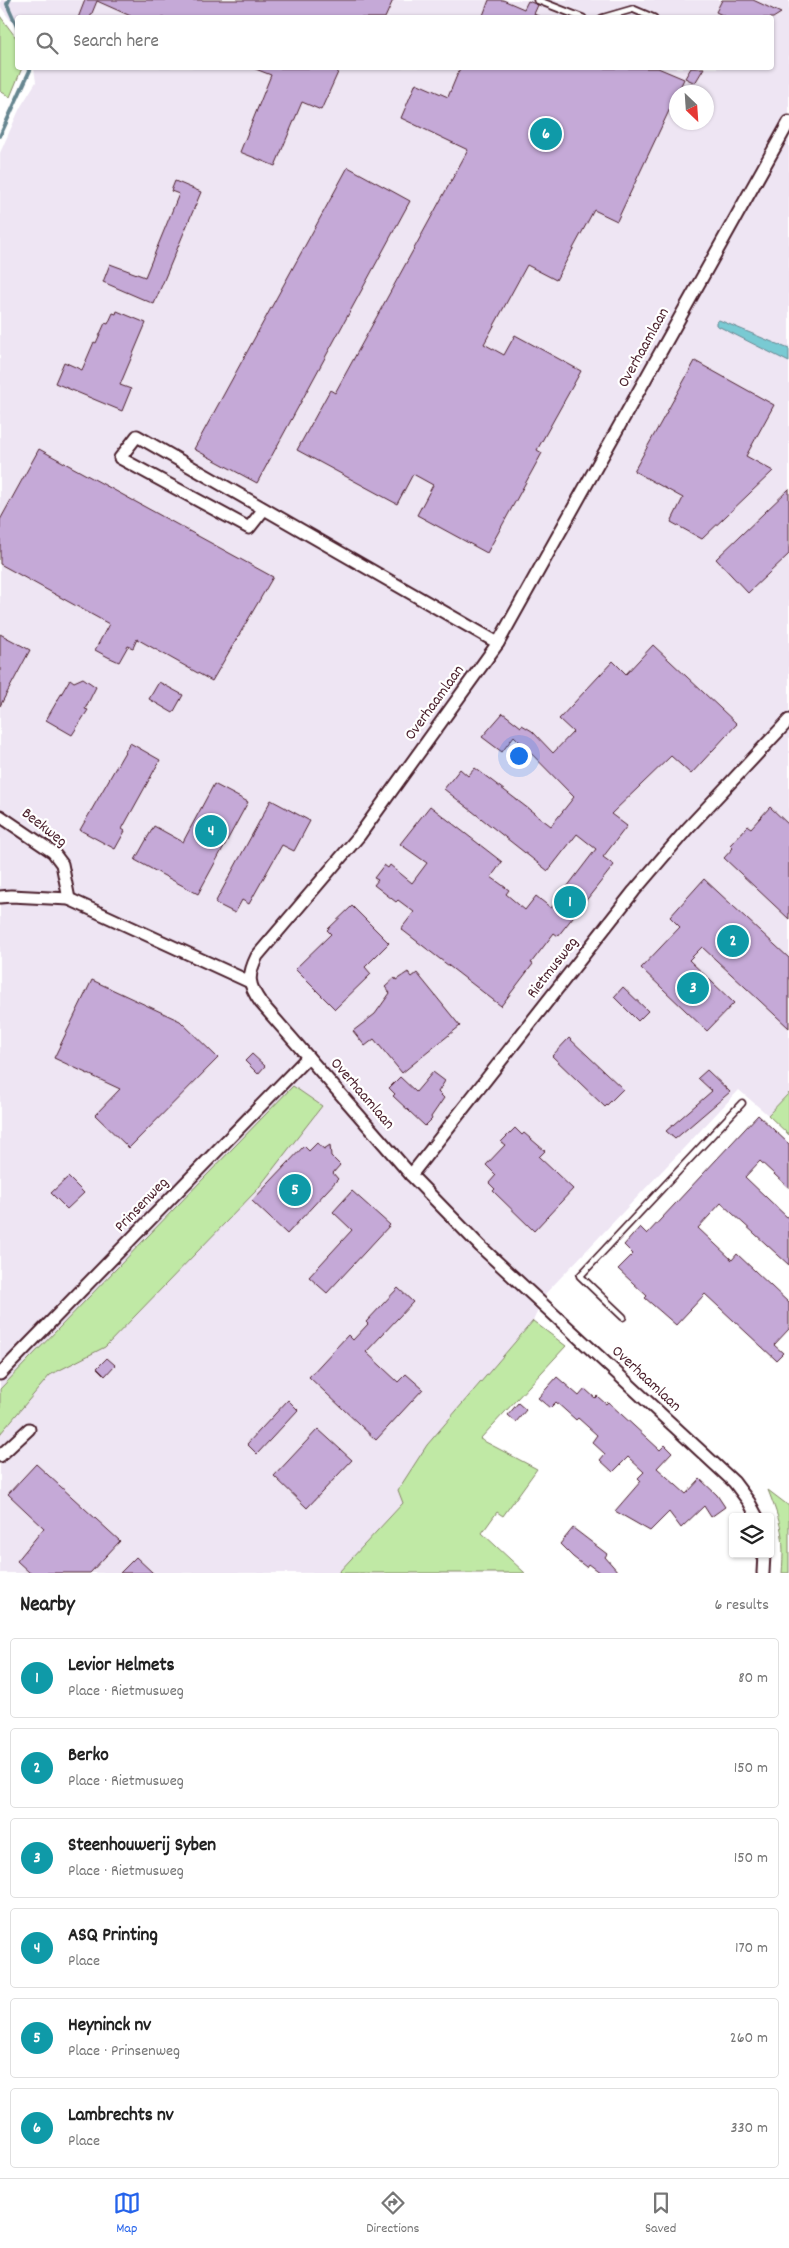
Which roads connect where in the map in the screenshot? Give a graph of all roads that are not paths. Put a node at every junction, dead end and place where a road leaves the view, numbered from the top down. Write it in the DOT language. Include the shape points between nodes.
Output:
graph roads {
  1 [pos="537,0"];
  2 [pos="575,15"];
  3 [pos="613,15"];
  4 [pos="647,15"];
  5 [pos="789,122"];
  6 [pos="264,509"];
  7 [pos="498,643"];
  8 [pos="789,720"];
  9 [pos="0,816"];
  10 [pos="0,897"];
  11 [pos="69,898"];
  12 [pos="250,982"];
  13 [pos="308,1057"];
  14 [pos="742,1103"];
  15 [pos="412,1175"];
  16 [pos="623,1318"];
  17 [pos="0,1374"];
  18 [pos="29,1429"];
  19 [pos="0,1456"];
  20 [pos="754,1513"];
  21 [pos="764,1558"];
  22 [pos="763,1573"];
  1 -- 2 [label="lane"];
  3 -- 4 [label="lane" via="634,9"];
  5 -- 7 [label="street, Overhaamlaan"];
  6 -- 6 [label="street" via="249,528 120,458 137,436"];
  6 -- 7 [label="street"];
  7 -- 12 [label="street, Overhaamlaan" via="359,836 257,956 250,970"];
  8 -- 15 [label="street, Rietmusweg" via="634,891"];
  9 -- 11 [label="street, Beekweg" via="53,852 62,864"];
  10 -- 11 [label="street"];
  11 -- 12 [label="street"];
  12 -- 13 [label="street, Overhaamlaan" via="261,1003"];
  13 -- 15 [label="street, Overhaamlaan"];
  13 -- 17 [label="street, Prinsenweg"];
  14 -- 16 [label="lane" via="580,1276"];
  15 -- 20 [label="street, Overhaamlaan" via="480,1246 734,1482"];
  18 -- 19 [label="street"];
  21 -- 22 [label="street"];
}
